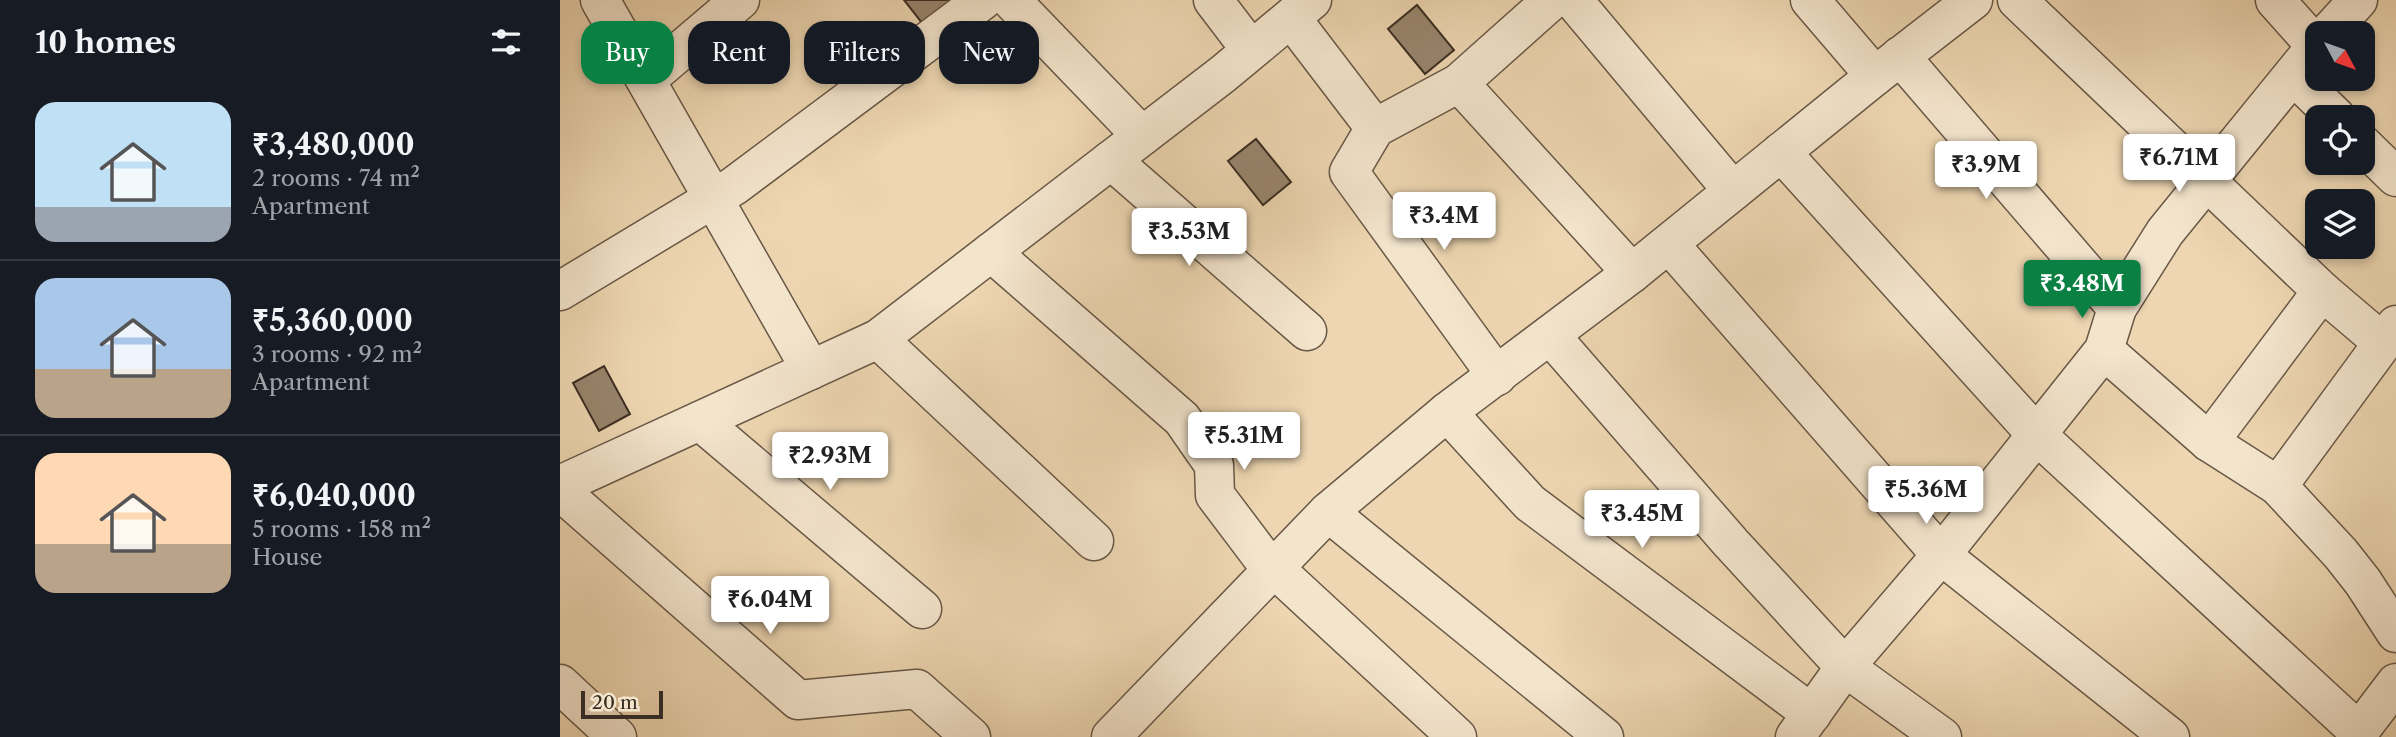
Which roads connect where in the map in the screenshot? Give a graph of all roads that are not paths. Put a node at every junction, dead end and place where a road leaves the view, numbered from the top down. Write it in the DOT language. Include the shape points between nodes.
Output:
graph roads {
  1 [pos="600,0"];
  2 [pos="740,0"];
  3 [pos="983,0"];
  4 [pos="1011,0"];
  5 [pos="1213,0"];
  6 [pos="1552,0"];
  7 [pos="1573,0"];
  8 [pos="1810,0"];
  9 [pos="1973,0"];
  10 [pos="2017,0"];
  11 [pos="2275,0"];
  12 [pos="2358,0"];
  13 [pos="1301,9"];
  14 [pos="612,21"];
  15 [pos="2339,21"];
  16 [pos="2305,49"];
  17 [pos="1251,50"];
  18 [pos="674,56"];
  19 [pos="2305,61"];
  20 [pos="1887,66"];
  21 [pos="1459,83"];
  22 [pos="648,84"];
  23 [pos="1375,128"];
  24 [pos="1142,136"];
  25 [pos="1781,152"];
  26 [pos="2375,157"];
  27 [pos="1111,160"];
  28 [pos="2396,177"];
  29 [pos="2206,180"];
  30 [pos="1733,191"];
  31 [pos="713,199"];
  32 [pos="1669,244"];
  33 [pos="991,252"];
  34 [pos="1632,273"];
  35 [pos="560,291"];
  36 [pos="2322,291"];
  37 [pos="2117,308"];
  38 [pos="1307,331"];
  39 [pos="2389,334"];
  40 [pos="1550,335"];
  41 [pos="878,339"];
  42 [pos="2104,350"];
  43 [pos="811,370"];
  44 [pos="1497,376"];
  45 [pos="1447,412"];
  46 [pos="700,421"];
  47 [pos="2036,433"];
  48 [pos="2209,442"];
  49 [pos="560,485"];
  50 [pos="2278,486"];
  51 [pos="560,491"];
  52 [pos="1328,512"];
  53 [pos="1094,541"];
  54 [pos="1941,555"];
  55 [pos="1274,568"];
  56 [pos="922,609"];
  57 [pos="2396,633"];
  58 [pos="1845,667"];
  59 [pos="2396,683"];
  60 [pos="560,684"];
  61 [pos="1803,726"];
  62 [pos="2357,734"];
  63 [pos="617,737"];
  64 [pos="971,737"];
  65 [pos="1111,737"];
  66 [pos="1457,737"];
  67 [pos="1604,737"];
  68 [pos="1942,737"];
  69 [pos="2170,737"];
  1 -- 14 [label="street"];
  2 -- 18 [label="street"];
  3 -- 31 [label="street"];
  4 -- 24 [label="street"];
  5 -- 17 [label="street"];
  6 -- 21 [label="street"];
  7 -- 30 [label="street"];
  8 -- 20 [label="street"];
  9 -- 20 [label="street"];
  10 -- 29 [label="street"];
  11 -- 16 [label="street"];
  12 -- 15 [label="street"];
  13 -- 17 [label="street"];
  13 -- 23 [label="street"];
  17 -- 24 [label="street"];
  19 -- 29 [label="street"];
  20 -- 25 [label="street"];
  20 -- 37 [label="street"];
  21 -- 23 [label="street"];
  21 -- 34 [label="street"];
  22 -- 31 [label="street"];
  23 -- 44 [label="street" via="1349,172"];
  24 -- 27 [label="street"];
  25 -- 30 [label="street"];
  25 -- 47 [label="street"];
  26 -- 28 [label="street"];
  27 -- 33 [label="street"];
  27 -- 38 [label="street"];
  29 -- 36 [label="street"];
  29 -- 37 [label="street" via="2165,232"];
  30 -- 32 [label="street"];
  31 -- 35 [label="street"];
  31 -- 43 [label="street"];
  32 -- 34 [label="street"];
  32 -- 54 [label="street"];
  33 -- 41 [label="street"];
  33 -- 55 [label="street" via="1182,419 1214,464 1214,495"];
  34 -- 40 [label="street"];
  36 -- 39 [label="street"];
  36 -- 48 [label="street"];
  37 -- 42 [label="street"];
  39 -- 50 [label="street"];
  40 -- 44 [label="street"];
  40 -- 58 [label="street"];
  41 -- 43 [label="street"];
  41 -- 53 [label="street"];
  42 -- 47 [label="street"];
  42 -- 48 [label="street"];
  43 -- 46 [label="street"];
  44 -- 45 [label="street"];
  45 -- 52 [label="street"];
  45 -- 61 [label="street" via="1530,502"];
  46 -- 49 [label="street"];
  46 -- 56 [label="street"];
  47 -- 54 [label="street"];
  47 -- 62 [label="street"];
  48 -- 50 [label="street"];
  50 -- 57 [label="street" via="2341,554"];
  51 -- 64 [label="street" via="798,700 917,689"];
  52 -- 55 [label="street"];
  52 -- 67 [label="street"];
  54 -- 58 [label="street"];
  54 -- 69 [label="street"];
  55 -- 65 [label="street"];
  55 -- 66 [label="street"];
  58 -- 61 [label="street"];
  58 -- 68 [label="street"];
  59 -- 62 [label="street"];
  60 -- 63 [label="street"];
}
